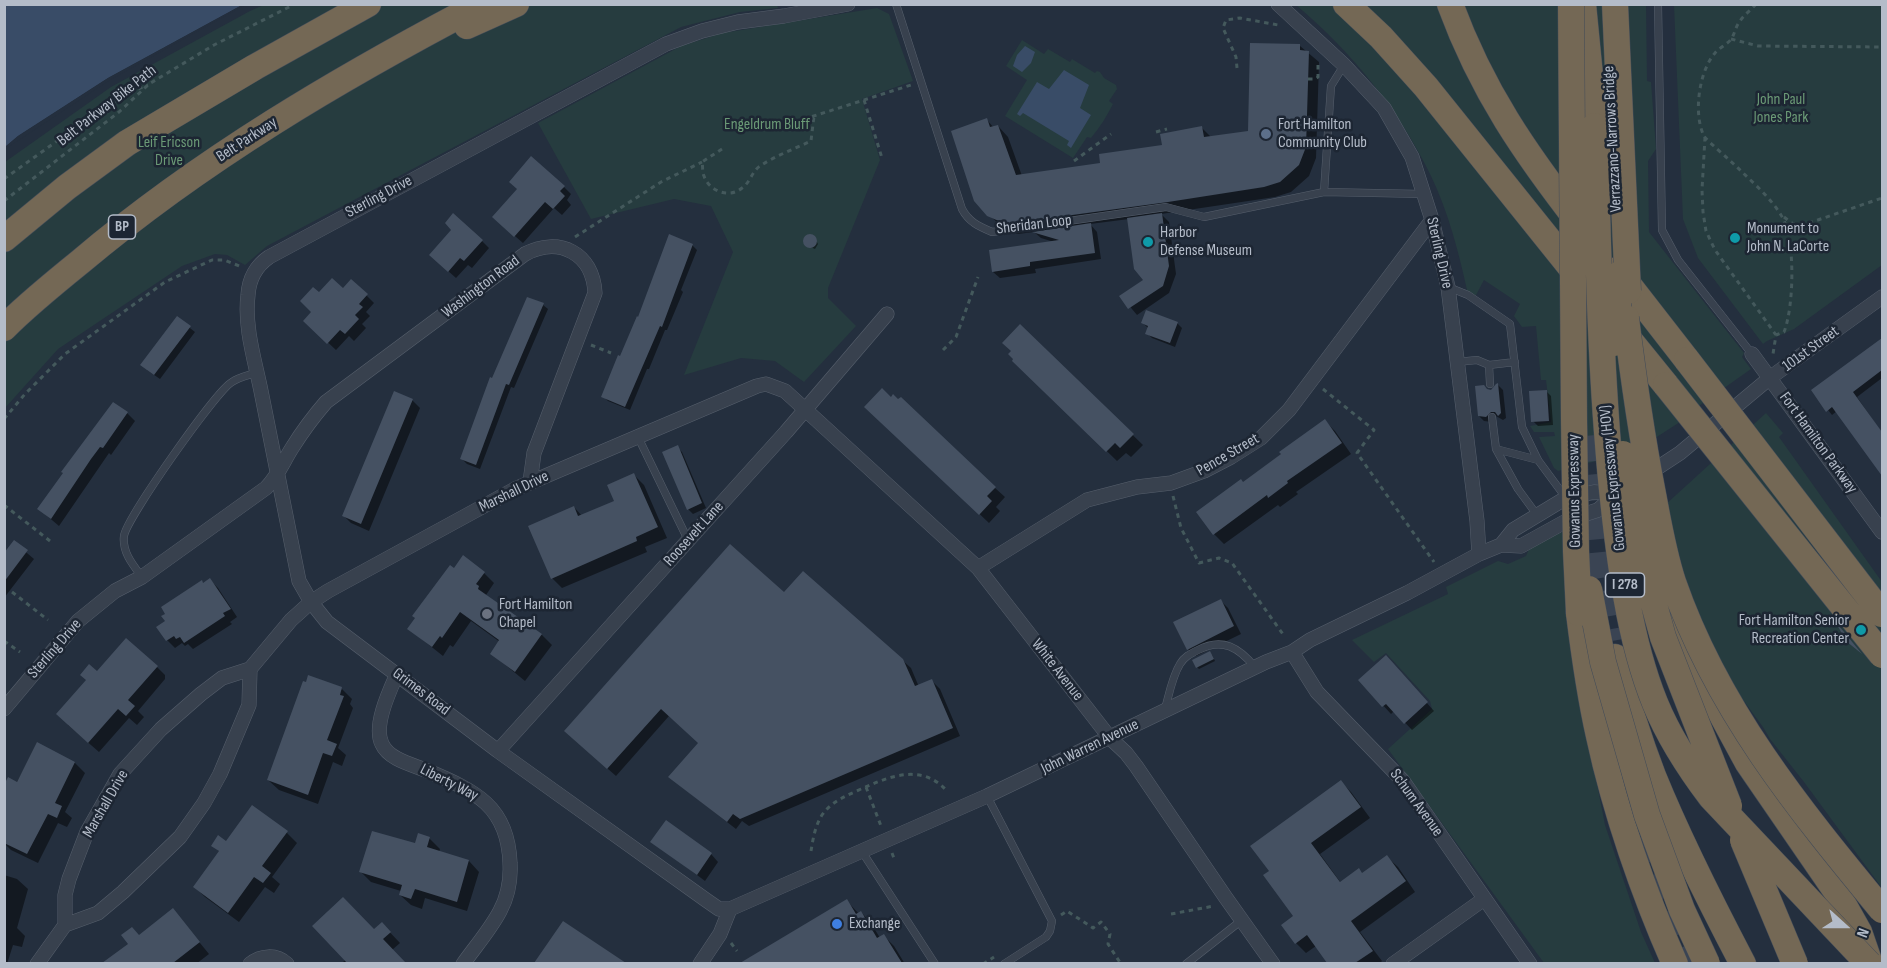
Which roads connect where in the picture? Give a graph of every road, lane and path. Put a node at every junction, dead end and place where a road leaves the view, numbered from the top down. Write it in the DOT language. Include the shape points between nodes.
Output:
graph roads {
  1 [pos="295,4"];
  2 [pos="339,4"];
  3 [pos="368,4"];
  4 [pos="481,4"];
  5 [pos="516,4"];
  6 [pos="848,4"];
  7 [pos="896,4"];
  8 [pos="1278,4"];
  9 [pos="1346,4"];
  10 [pos="1450,4"];
  11 [pos="1571,4"];
  12 [pos="1583,4"];
  13 [pos="1592,4"];
  14 [pos="1599,4"];
  15 [pos="1606,4"];
  16 [pos="1615,4"];
  17 [pos="1658,4"];
  18 [pos="1756,4"];
  19 [pos="1281,25"];
  20 [pos="1731,39"];
  21 [pos="1882,47"];
  22 [pos="1316,56"];
  23 [pos="1344,65"];
  24 [pos="1237,68"];
  25 [pos="1308,79"];
  26 [pos="921,82"];
  27 [pos="149,84"];
  28 [pos="864,100"];
  29 [pos="814,116"];
  30 [pos="159,122"];
  31 [pos="795,122"];
  32 [pos="1595,126"];
  33 [pos="1167,129"];
  34 [pos="1156,132"];
  35 [pos="1111,134"];
  36 [pos="1705,137"];
  37 [pos="248,138"];
  38 [pos="722,149"];
  39 [pos="882,158"];
  40 [pos="1074,161"];
  41 [pos="702,162"];
  42 [pos="4,179"];
  43 [pos="1324,192"];
  44 [pos="1424,194"];
  45 [pos="1882,198"];
  46 [pos="4,201"];
  47 [pos="1782,216"];
  48 [pos="1432,220"];
  49 [pos="4,239"];
  50 [pos="567,242"];
  51 [pos="254,273"];
  52 [pos="1621,273"];
  53 [pos="978,277"];
  54 [pos="1448,286"];
  55 [pos="1882,297"];
  56 [pos="887,314"];
  57 [pos="4,328"];
  58 [pos="1776,335"];
  59 [pos="584,342"];
  60 [pos="943,350"];
  61 [pos="611,353"];
  62 [pos="1752,354"];
  63 [pos="1773,354"];
  64 [pos="1457,362"];
  65 [pos="1515,362"];
  66 [pos="1489,365"];
  67 [pos="258,372"];
  68 [pos="1770,377"];
  69 [pos="1311,381"];
  70 [pos="1490,384"];
  71 [pos="1740,402"];
  72 [pos="805,409"];
  73 [pos="1492,417"];
  74 [pos="4,418"];
  75 [pos="638,437"];
  76 [pos="1496,450"];
  77 [pos="1538,460"];
  78 [pos="278,476"];
  79 [pos="530,482"];
  80 [pos="1170,483"];
  81 [pos="1571,493"];
  82 [pos="1617,494"];
  83 [pos="1643,494"];
  84 [pos="4,505"];
  85 [pos="1538,515"];
  86 [pos="1882,532"];
  87 [pos="688,540"];
  88 [pos="50,541"];
  89 [pos="1501,545"];
  90 [pos="1479,554"];
  91 [pos="1437,566"];
  92 [pos="978,568"];
  93 [pos="142,577"];
  94 [pos="12,592"];
  95 [pos="311,602"];
  96 [pos="1882,614"];
  97 [pos="48,620"];
  98 [pos="1285,638"];
  99 [pos="4,641"];
  100 [pos="20,652"];
  101 [pos="1292,652"];
  102 [pos="1882,654"];
  103 [pos="1615,657"];
  104 [pos="1255,667"];
  105 [pos="250,669"];
  106 [pos="397,674"];
  107 [pos="4,709"];
  108 [pos="1164,712"];
  109 [pos="1110,738"];
  110 [pos="498,751"];
  111 [pos="866,787"];
  112 [pos="947,791"];
  113 [pos="987,796"];
  114 [pos="882,828"];
  115 [pos="861,850"];
  116 [pos="811,851"];
  117 [pos="1484,899"];
  118 [pos="1882,899"];
  119 [pos="1214,906"];
  120 [pos="730,909"];
  121 [pos="1882,910"];
  122 [pos="1171,914"];
  123 [pos="1242,920"];
  124 [pos="65,925"];
  125 [pos="37,963"];
  126 [pos="250,963"];
  127 [pos="287,963"];
  128 [pos="463,963"];
  129 [pos="700,963"];
  130 [pos="934,963"];
  131 [pos="1004,963"];
  132 [pos="1186,963"];
  133 [pos="1273,963"];
  134 [pos="1393,963"];
  135 [pos="1530,963"];
  136 [pos="1675,963"];
  137 [pos="1707,963"];
  138 [pos="1743,963"];
  139 [pos="1795,963"];
  140 [pos="1869,963"];
  1 -- 27 [label="path, Belt Parkway Bike Path"];
  2 -- 30 [label="highway" via="250,55"];
  3 -- 30 [label="highway"];
  4 -- 37 [label="highway, Belt Parkway / BP" via="395,49"];
  5 -- 37 [label="highway" via="419,47"];
  6 -- 51 [label="street, Sterling Drive" via="738,22 666,44 269,256"];
  7 -- 26 [label="lane, Sheridan Loop"];
  8 -- 23 [label="street, Sterling Drive"];
  9 -- 102 [label="highway, bridge" via="1426,87"];
  10 -- 96 [label="highway, bridge" via="1488,90 1535,167"];
  11 -- 81 [label="highway, Gowanus Expressway, bridge"];
  12 -- 32 [label="highway"];
  13 -- 32 [label="highway, Verrazzano-Narrows Bridge"];
  14 -- 32 [label="highway"];
  15 -- 52 [label="highway, Verrazzano-Narrows Bridge"];
  16 -- 83 [label="highway, bridge" via="1628,294"];
  17 -- 62 [label="lane" via="1662,230 1678,260"];
  18 -- 20 [label="path" via="1739,21"];
  19 -- 24 [label="path" via="1240,18 1226,20 1223,28"];
  20 -- 21 [label="path" via="1758,46"];
  20 -- 36 [label="path" via="1710,60 1699,89 1699,116"];
  22 -- 25 [label="path" via="1318,77"];
  23 -- 43 [label="lane" via="1330,86"];
  23 -- 44 [label="street, Sterling Drive" via="1384,108 1412,157"];
  26 -- 28 [label="path"];
  26 -- 43 [label="lane, Sheridan Loop" via="962,209 968,220 992,232 1166,207 1204,217"];
  27 -- 42 [label="path" via="130,92"];
  27 -- 46 [label="path, Belt Parkway Bike Path"];
  28 -- 29 [label="path"];
  28 -- 39 [label="path"];
  29 -- 31 [label="path"];
  29 -- 41 [label="path" via="811,141 757,167 737,192 718,192 709,186"];
  30 -- 49 [label="highway" via="67,187"];
  32 -- 140 [label="highway, Gowanus Expressway (HOV) / I 278, bridge" via="1607,439 1616,532 1640,660 1655,704 1691,771 1711,797"];
  33 -- 34 [label="path"];
  35 -- 40 [label="path"];
  36 -- 47 [label="path"];
  36 -- 58 [label="path" via="1702,212 1706,231 1715,250"];
  37 -- 57 [label="highway, Belt Parkway / BP" via="111,236"];
  38 -- 41 [label="path"];
  41 -- 50 [label="path" via="661,182"];
  43 -- 44 [label="lane, Sheridan Loop"];
  44 -- 48 [label="street, Sterling Drive"];
  45 -- 47 [label="path" via="1809,223 1793,224"];
  47 -- 58 [label="path" via="1790,243 1792,272 1789,320 1784,332"];
  48 -- 54 [label="street, Sterling Drive"];
  48 -- 69 [label="street, Pence Street"];
  51 -- 67 [label="street" via="247,314"];
  51 -- 74 [label="path" via="232,262 212,260 165,282 64,354"];
  52 -- 121 [label="highway, bridge" via="1634,383 1654,499 1673,580 1689,624 1756,748"];
  52 -- 139 [label="highway, bridge" via="1615,347 1622,453 1647,579 1686,698"];
  53 -- 60 [label="path" via="956,337"];
  54 -- 64 [label="street, Sterling Drive"];
  54 -- 65 [label="lane" via="1510,324"];
  55 -- 68 [label="street, 101st Street"];
  56 -- 72 [label="street, Roosevelt Lane"];
  58 -- 63 [label="path"];
  59 -- 61 [label="path"];
  62 -- 68 [label="street, Fort Hamilton Parkway"];
  64 -- 66 [label="lane" via="1477,360"];
  64 -- 90 [label="street, Sterling Drive"];
  65 -- 66 [label="lane"];
  65 -- 77 [label="lane" via="1522,427"];
  66 -- 70 [label="lane"];
  67 -- 78 [label="street, Grimes Road"];
  67 -- 93 [label="lane" via="232,382 219,394 137,510 124,535 125,552"];
  68 -- 71 [label="street, 101st Street"];
  68 -- 86 [label="street, Fort Hamilton Parkway"];
  69 -- 80 [label="street, Pence Street" via="1261,438 1204,471"];
  69 -- 91 [label="path" via="1374,430 1357,453"];
  71 -- 82 [label="street, John Warren Avenue" via="1680,453"];
  72 -- 75 [label="street, Marshall Drive" via="785,391 766,384"];
  72 -- 87 [label="street, Roosevelt Lane"];
  72 -- 92 [label="street, White Avenue"];
  73 -- 76 [label="lane"];
  75 -- 79 [label="street, Marshall Drive"];
  75 -- 87 [label="lane"];
  76 -- 77 [label="lane"];
  76 -- 85 [label="lane"];
  77 -- 81 [label="lane"];
  78 -- 79 [label="street, Washington Road" via="308,423 326,402 525,254 536,248 563,247 583,260 595,293 534,453"];
  78 -- 93 [label="street, Sterling Drive"];
  78 -- 95 [label="street, Grimes Road" via="299,581"];
  79 -- 95 [label="street, Marshall Drive"];
  80 -- 92 [label="street, Pence Street" via="1087,500"];
  80 -- 98 [label="path" via="1181,528 1199,563 1219,558 1232,563"];
  81 -- 82 [label="street, John Warren Avenue"];
  81 -- 85 [label="street, John Warren Avenue"];
  81 -- 136 [label="highway, Gowanus Expressway, bridge" via="1579,613 1599,738 1636,863"];
  81 -- 137 [label="highway, bridge" via="1604,662 1647,815 1682,910"];
  82 -- 89 [label="street, John Warren Avenue" via="1598,510 1570,519 1521,546"];
  83 -- 118 [label="highway, bridge" via="1678,584 1745,711 1815,814"];
  83 -- 140 [label="highway" via="1663,583 1690,656 1748,763 1836,891"];
  84 -- 88 [label="path"];
  85 -- 89 [label="street, John Warren Avenue" via="1513,530"];
  87 -- 110 [label="street, Roosevelt Lane"];
  89 -- 90 [label="street, John Warren Avenue"];
  90 -- 101 [label="street, John Warren Avenue"];
  92 -- 109 [label="street, White Avenue"];
  93 -- 107 [label="street, Sterling Drive" via="115,591 78,621"];
  94 -- 97 [label="path"];
  95 -- 105 [label="street, Marshall Drive"];
  95 -- 106 [label="street, Grimes Road" via="327,622"];
  99 -- 100 [label="path"];
  101 -- 104 [label="street, John Warren Avenue"];
  101 -- 117 [label="street, Schum Avenue" via="1317,692 1403,781"];
  103 -- 138 [label="highway" via="1654,777"];
  104 -- 108 [label="street, John Warren Avenue"];
  104 -- 108 [label="lane" via="1242,652 1221,644 1207,645 1186,656 1178,666"];
  105 -- 124 [label="street" via="249,705 220,774 186,828 98,913"];
  105 -- 124 [label="street, Marshall Drive" via="222,678 201,694 161,729 120,774 87,832 69,879"];
  106 -- 110 [label="street, Grimes Road"];
  106 -- 128 [label="street, Liberty Way" via="382,717 381,744 390,755 478,795 502,824 509,844 508,892 500,911"];
  108 -- 109 [label="street, John Warren Avenue"];
  109 -- 113 [label="street, John Warren Avenue"];
  109 -- 123 [label="street, White Avenue" via="1143,776"];
  110 -- 120 [label="street, Grimes Road" via="719,909"];
  111 -- 112 [label="path" via="891,776 909,774 930,779"];
  111 -- 114 [label="path"];
  111 -- 116 [label="path" via="830,807 816,826"];
  113 -- 115 [label="street, John Warren Avenue"];
  113 -- 131 [label="lane" via="1052,921 1046,937"];
  115 -- 120 [label="street, John Warren Avenue"];
  115 -- 130 [label="lane"];
  117 -- 134 [label="street"];
  117 -- 135 [label="street, Schum Avenue"];
  119 -- 122 [label="path"];
  120 -- 129 [label="street" via="720,934"];
  123 -- 132 [label="lane"];
  123 -- 133 [label="street, White Avenue"];
  124 -- 125 [label="street"];
  126 -- 127 [label="street" via="264,957"];
}
